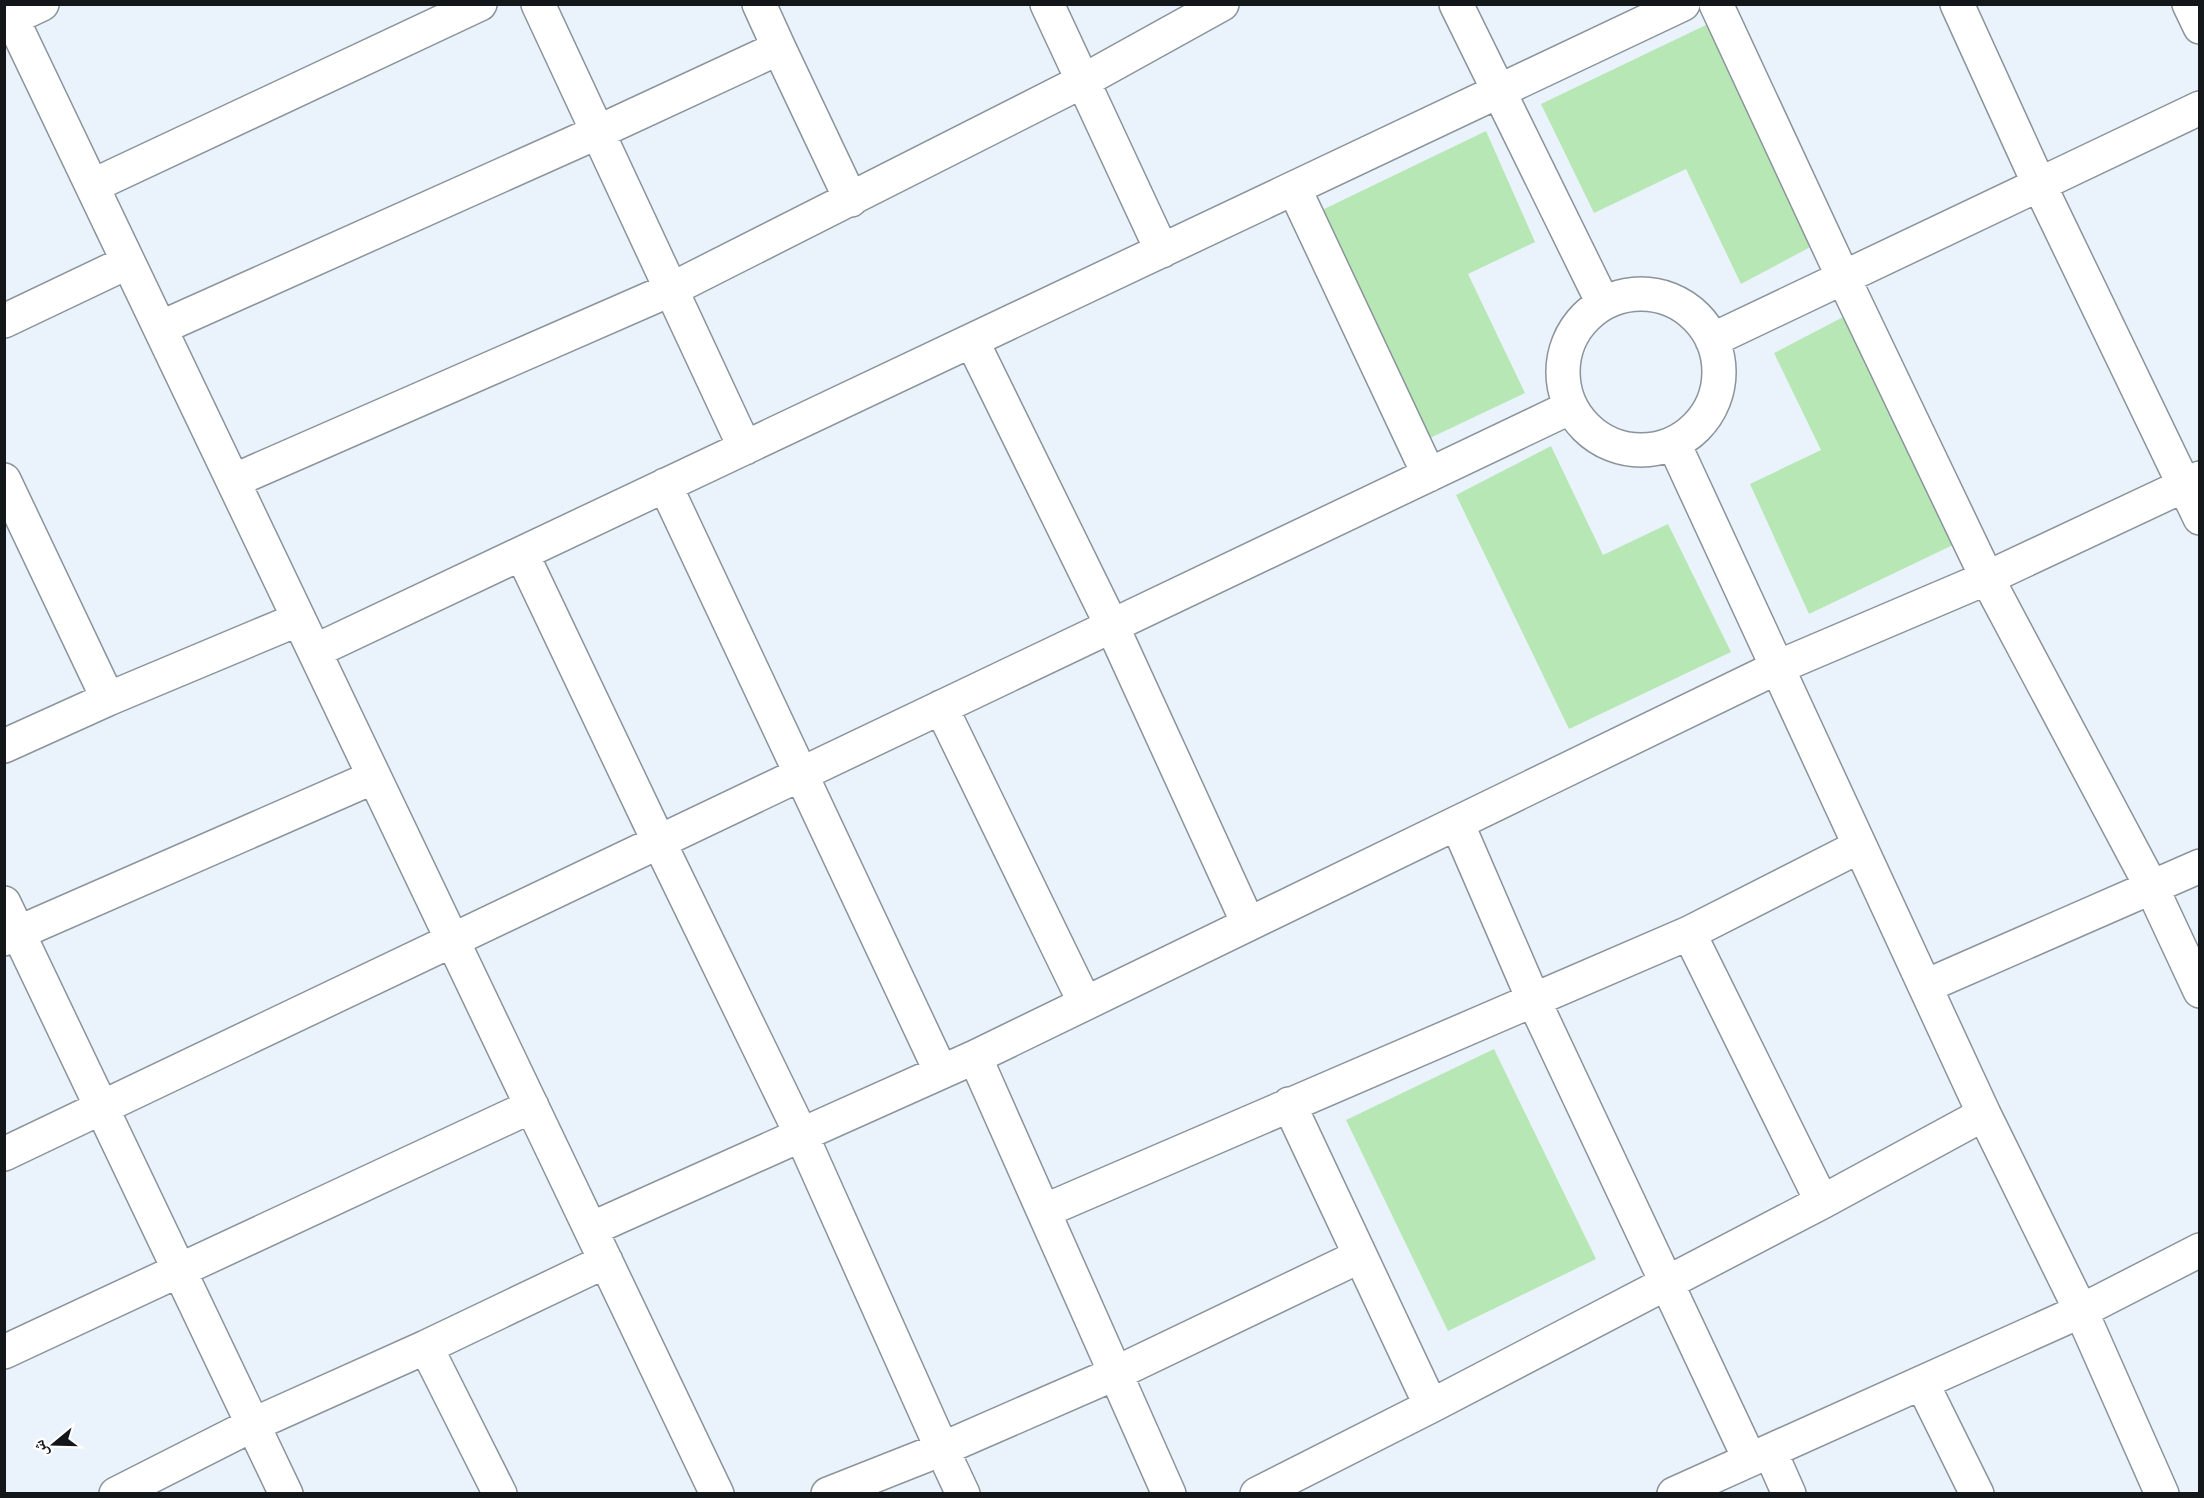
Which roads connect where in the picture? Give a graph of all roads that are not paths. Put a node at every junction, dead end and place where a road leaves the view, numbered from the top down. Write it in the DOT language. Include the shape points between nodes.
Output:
graph roads {
  1 [pos="42,4"];
  2 [pos="480,4"];
  3 [pos="538,4"];
  4 [pos="759,4"];
  5 [pos="1047,4"];
  6 [pos="1222,4"];
  7 [pos="1456,4"];
  8 [pos="1683,4"];
  9 [pos="1716,4"];
  10 [pos="1957,4"];
  11 [pos="2189,4"];
  12 [pos="7,15"];
  13 [pos="2199,27"];
  14 [pos="779,48"];
  15 [pos="1083,81"];
  16 [pos="1498,92"];
  17 [pos="2199,108"];
  18 [pos="598,132"];
  19 [pos="2039,184"];
  20 [pos="92,186"];
  21 [pos="1294,188"];
  22 [pos="851,200"];
  23 [pos="1162,251"];
  24 [pos="128,262"];
  25 [pos="1843,277"];
  26 [pos="672,289"];
  27 [pos="1603,303"];
  28 [pos="4,321"];
  29 [pos="160,328"];
  30 [pos="1712,340"];
  31 [pos="972,341"];
  32 [pos="1571,407"];
  33 [pos="1674,444"];
  34 [pos="745,448"];
  35 [pos="1429,475"];
  36 [pos="4,480"];
  37 [pos="233,481"];
  38 [pos="2192,482"];
  39 [pos="665,485"];
  40 [pos="2199,518"];
  41 [pos="522,554"];
  42 [pos="1987,578"];
  43 [pos="299,619"];
  44 [pos="1112,626"];
  45 [pos="315,651"];
  46 [pos="1778,667"];
  47 [pos="108,699"];
  48 [pos="941,708"];
  49 [pos="4,746"];
  50 [pos="802,774"];
  51 [pos="374,777"];
  52 [pos="1457,824"];
  53 [pos="659,842"];
  54 [pos="1860,846"];
  55 [pos="2199,866"];
  56 [pos="2151,886"];
  57 [pos="4,903"];
  58 [pos="1248,923"];
  59 [pos="1689,933"];
  60 [pos="11,936"];
  61 [pos="453,941"];
  62 [pos="1926,986"];
  63 [pos="2199,991"];
  64 [pos="1534,1001"];
  65 [pos="1085,1003"];
  66 [pos="975,1057"];
  67 [pos="941,1072"];
  68 [pos="1289,1104"];
  69 [pos="532,1106"];
  70 [pos="101,1108"];
  71 [pos="1984,1114"];
  72 [pos="801,1134"];
  73 [pos="4,1154"];
  74 [pos="1822,1202"];
  75 [pos="1044,1211"];
  76 [pos="591,1229"];
  77 [pos="2199,1250"];
  78 [pos="1360,1256"];
  79 [pos="606,1261"];
  80 [pos="181,1270"];
  81 [pos="1666,1281"];
  82 [pos="2081,1311"];
  83 [pos="426,1347"];
  84 [pos="4,1352"];
  85 [pos="1114,1374"];
  86 [pos="1922,1383"];
  87 [pos="1431,1406"];
  88 [pos="252,1425"];
  89 [pos="942,1449"];
  90 [pos="1760,1455"];
  91 [pos="116,1494"];
  92 [pos="286,1494"];
  93 [pos="500,1494"];
  94 [pos="717,1494"];
  95 [pos="828,1494"];
  96 [pos="963,1494"];
  97 [pos="1168,1494"];
  98 [pos="1257,1494"];
  99 [pos="1674,1494"];
  100 [pos="1789,1494"];
  101 [pos="1977,1494"];
  102 [pos="2162,1494"];
  1 -- 12 [label="street"];
  2 -- 20 [label="street"];
  3 -- 18 [label="street"];
  4 -- 14 [label="street"];
  5 -- 15 [label="street"];
  6 -- 15 [label="street"];
  7 -- 16 [label="street"];
  8 -- 16 [label="street"];
  9 -- 25 [label="street"];
  10 -- 19 [label="street"];
  11 -- 13 [label="street"];
  12 -- 20 [label="street"];
  14 -- 18 [label="street"];
  14 -- 22 [label="street"];
  15 -- 22 [label="street"];
  15 -- 23 [label="street"];
  16 -- 21 [label="street"];
  16 -- 27 [label="street"];
  17 -- 19 [label="street"];
  18 -- 26 [label="street"];
  18 -- 29 [label="street"];
  19 -- 25 [label="street"];
  19 -- 38 [label="street"];
  20 -- 24 [label="street"];
  21 -- 23 [label="street"];
  21 -- 35 [label="street"];
  22 -- 26 [label="street"];
  23 -- 31 [label="street"];
  24 -- 28 [label="street"];
  24 -- 29 [label="street"];
  25 -- 30 [label="street"];
  25 -- 42 [label="street"];
  26 -- 34 [label="street"];
  26 -- 37 [label="street"];
  27 -- 30 [label="street" via="1628,295 1653,295 1677,303 1698,319"];
  27 -- 32 [label="street" via="1584,318 1570,338 1563,384"];
  29 -- 37 [label="street"];
  30 -- 33 [label="street" via="1719,364 1712,403 1694,430"];
  31 -- 34 [label="street"];
  31 -- 44 [label="street"];
  32 -- 33 [label="street" via="1585,428 1627,450"];
  32 -- 35 [label="street"];
  33 -- 46 [label="street"];
  34 -- 39 [label="street"];
  35 -- 44 [label="street"];
  36 -- 47 [label="street"];
  37 -- 43 [label="street"];
  38 -- 40 [label="street"];
  38 -- 42 [label="street"];
  39 -- 41 [label="street"];
  39 -- 50 [label="street"];
  41 -- 45 [label="street"];
  41 -- 53 [label="street"];
  42 -- 46 [label="street"];
  42 -- 56 [label="street"];
  43 -- 45 [label="street"];
  43 -- 47 [label="street"];
  44 -- 48 [label="street"];
  44 -- 58 [label="street"];
  45 -- 51 [label="street"];
  46 -- 52 [label="street"];
  46 -- 54 [label="street"];
  47 -- 49 [label="street"];
  48 -- 50 [label="street"];
  48 -- 65 [label="street"];
  50 -- 53 [label="street"];
  50 -- 67 [label="street"];
  51 -- 60 [label="street"];
  51 -- 61 [label="street"];
  52 -- 58 [label="street"];
  52 -- 64 [label="street"];
  53 -- 61 [label="street"];
  53 -- 72 [label="street"];
  54 -- 59 [label="street"];
  54 -- 62 [label="street"];
  55 -- 56 [label="street"];
  56 -- 62 [label="street"];
  56 -- 63 [label="street"];
  57 -- 60 [label="street"];
  58 -- 65 [label="street"];
  59 -- 64 [label="street"];
  59 -- 74 [label="street"];
  60 -- 70 [label="street"];
  61 -- 69 [label="street"];
  61 -- 70 [label="street"];
  62 -- 71 [label="street"];
  64 -- 68 [label="street"];
  64 -- 81 [label="street"];
  65 -- 66 [label="street"];
  66 -- 67 [label="street"];
  66 -- 75 [label="street"];
  67 -- 72 [label="street"];
  68 -- 75 [label="street"];
  68 -- 78 [label="street"];
  69 -- 76 [label="street"];
  69 -- 80 [label="street"];
  70 -- 73 [label="street"];
  70 -- 80 [label="street"];
  71 -- 74 [label="street"];
  71 -- 82 [label="street"];
  72 -- 76 [label="street"];
  72 -- 89 [label="street"];
  74 -- 81 [label="street"];
  75 -- 85 [label="street"];
  76 -- 79 [label="street"];
  77 -- 82 [label="street"];
  78 -- 85 [label="street"];
  78 -- 87 [label="street"];
  79 -- 83 [label="street"];
  79 -- 94 [label="street"];
  80 -- 84 [label="street"];
  80 -- 88 [label="street"];
  81 -- 87 [label="street"];
  81 -- 90 [label="street"];
  82 -- 86 [label="street"];
  82 -- 102 [label="street"];
  83 -- 88 [label="street"];
  83 -- 93 [label="street"];
  85 -- 89 [label="street"];
  85 -- 97 [label="street"];
  86 -- 90 [label="street"];
  86 -- 101 [label="street"];
  87 -- 98 [label="street"];
  88 -- 91 [label="street"];
  88 -- 92 [label="street"];
  89 -- 95 [label="street"];
  89 -- 96 [label="street"];
  90 -- 99 [label="street"];
  90 -- 100 [label="street"];
}
